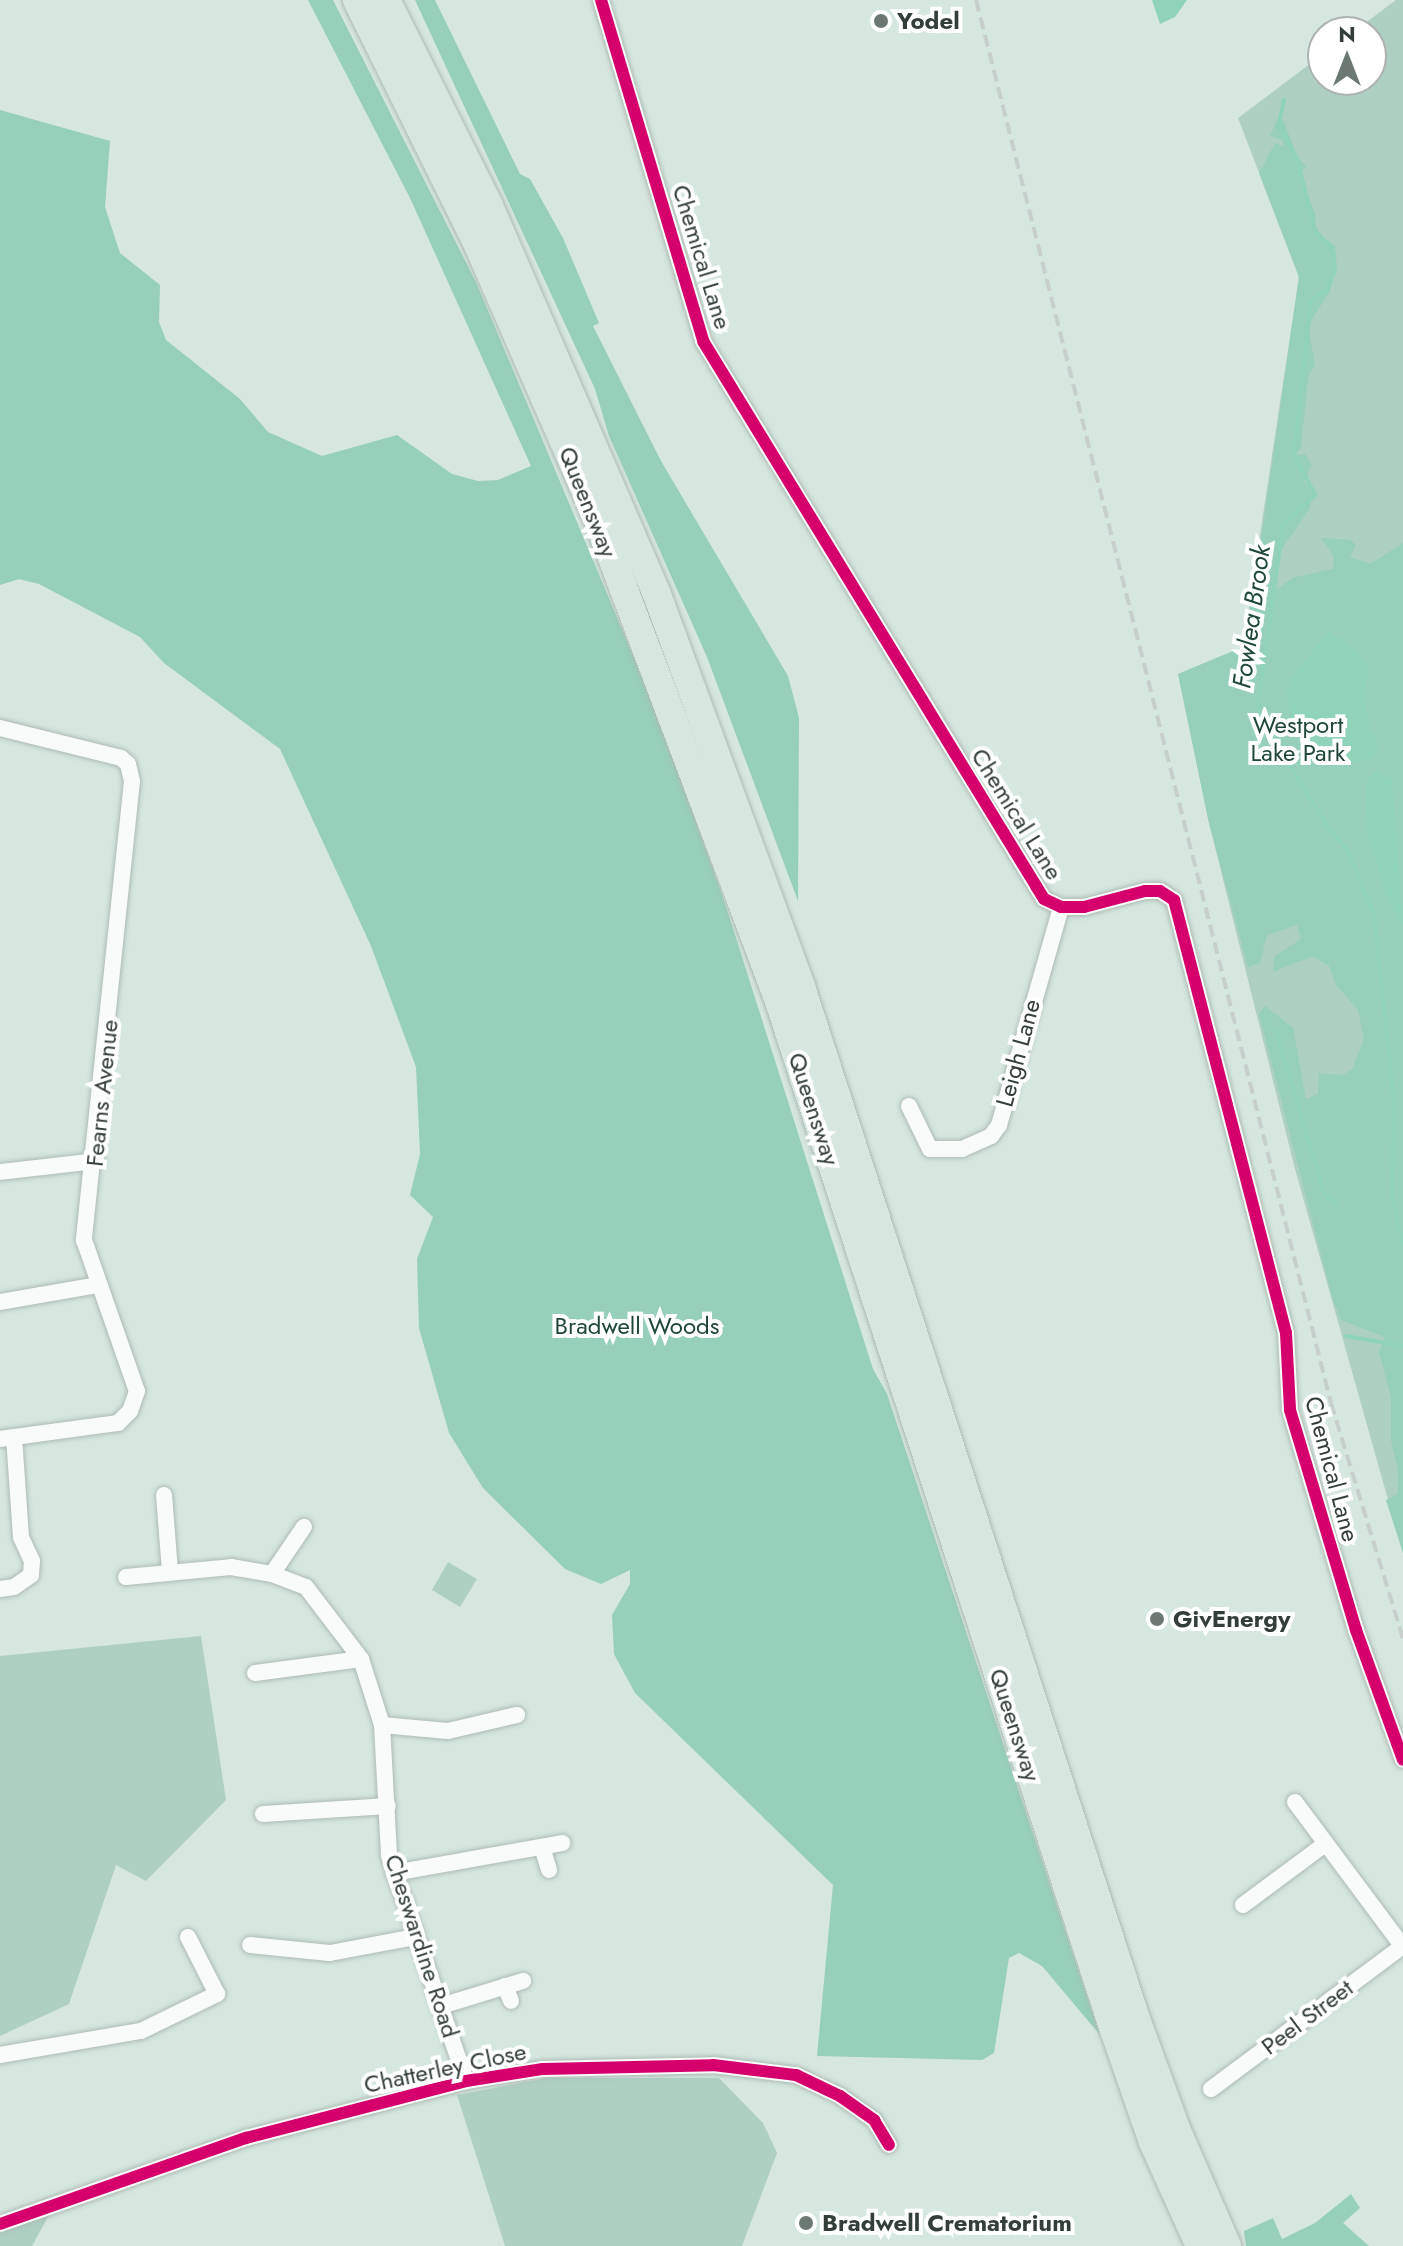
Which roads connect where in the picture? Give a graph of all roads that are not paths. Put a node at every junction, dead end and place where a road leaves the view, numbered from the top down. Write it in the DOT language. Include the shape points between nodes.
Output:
graph roads {
  1 [pos="347,0"];
  2 [pos="357,0"];
  3 [pos="386,0"];
  4 [pos="406,0"];
  5 [pos="601,0"];
  6 [pos="424,130"];
  7 [pos="605,468"];
  8 [pos="0,728"];
  9 [pos="1061,907"];
  10 [pos="909,1106"];
  11 [pos="96,1161"];
  12 [pos="0,1172"];
  13 [pos="97,1285"];
  14 [pos="0,1302"];
  15 [pos="7,1438"];
  16 [pos="164,1495"];
  17 [pos="304,1527"];
  18 [pos="170,1571"];
  19 [pos="272,1574"];
  20 [pos="126,1577"];
  21 [pos="0,1589"];
  22 [pos="361,1659"];
  23 [pos="255,1673"];
  24 [pos="517,1715"];
  25 [pos="382,1725"];
  26 [pos="1403,1760"];
  27 [pos="1295,1802"];
  28 [pos="388,1806"];
  29 [pos="263,1814"];
  30 [pos="562,1843"];
  31 [pos="1325,1844"];
  32 [pos="542,1847"];
  33 [pos="549,1870"];
  34 [pos="394,1873"];
  35 [pos="1243,1905"];
  36 [pos="188,1937"];
  37 [pos="415,1937"];
  38 [pos="250,1945"];
  39 [pos="1403,1947"];
  40 [pos="523,1981"];
  41 [pos="441,2006"];
  42 [pos="0,2055"];
  43 [pos="466,2081"];
  44 [pos="1211,2089"];
  45 [pos="889,2145"];
  46 [pos="0,2224"];
  47 [pos="1200,2246"];
  48 [pos="1227,2246"];
  1 -- 6 [label="highway"];
  2 -- 6 [label="highway, Queensway"];
  3 -- 7 [label="highway, Queensway" via="489,206"];
  4 -- 7 [label="highway" via="558,326"];
  5 -- 9 [label="street, Chemical Lane" via="703,341 1044,899"];
  6 -- 47 [label="highway, Queensway" via="597,518 779,1001 1114,2030 1153,2142"];
  7 -- 48 [label="highway, Queensway" via="801,987 1136,2019"];
  8 -- 11 [label="street, Fearns Avenue" via="121,758 132,781"];
  9 -- 10 [label="street, Leigh Lane" via="999,1125 991,1136 962,1149 930,1149"];
  9 -- 26 [label="street, Chemical Lane" via="1084,907 1145,891 1160,891 1174,900 1286,1333 1290,1410 1356,1630"];
  11 -- 12 [label="street"];
  11 -- 13 [label="street, Fearns Avenue" via="84,1240"];
  13 -- 14 [label="street"];
  13 -- 15 [label="street, Fearns Avenue" via="137,1391 130,1411 118,1423"];
  15 -- 21 [label="street" via="21,1537 32,1561 31,1575"];
  16 -- 18 [label="street"];
  17 -- 19 [label="street"];
  18 -- 19 [label="street, Cheswardine Road" via="231,1567"];
  18 -- 20 [label="street, Cheswardine Road"];
  19 -- 22 [label="street, Cheswardine Road" via="306,1587"];
  22 -- 23 [label="street"];
  22 -- 25 [label="street, Cheswardine Road"];
  24 -- 25 [label="street" via="448,1731"];
  25 -- 28 [label="street, Cheswardine Road"];
  27 -- 31 [label="street"];
  28 -- 29 [label="street"];
  28 -- 34 [label="street, Cheswardine Road"];
  30 -- 32 [label="street"];
  31 -- 35 [label="street"];
  31 -- 39 [label="street"];
  32 -- 33 [label="street"];
  32 -- 34 [label="street"];
  34 -- 37 [label="street, Cheswardine Road"];
  36 -- 42 [label="street" via="217,1994 141,2031"];
  37 -- 38 [label="street" via="330,1953"];
  37 -- 41 [label="street, Cheswardine Road"];
  39 -- 44 [label="street, Peel Street"];
  40 -- 41 [label="street" via="508,1994"];
  41 -- 43 [label="street, Cheswardine Road"];
  43 -- 45 [label="street, Chatterley Close" via="543,2069 764,2069 796,2075 840,2096 874,2120"];
  43 -- 46 [label="street, Chatterley Close" via="246,2138"];
}
